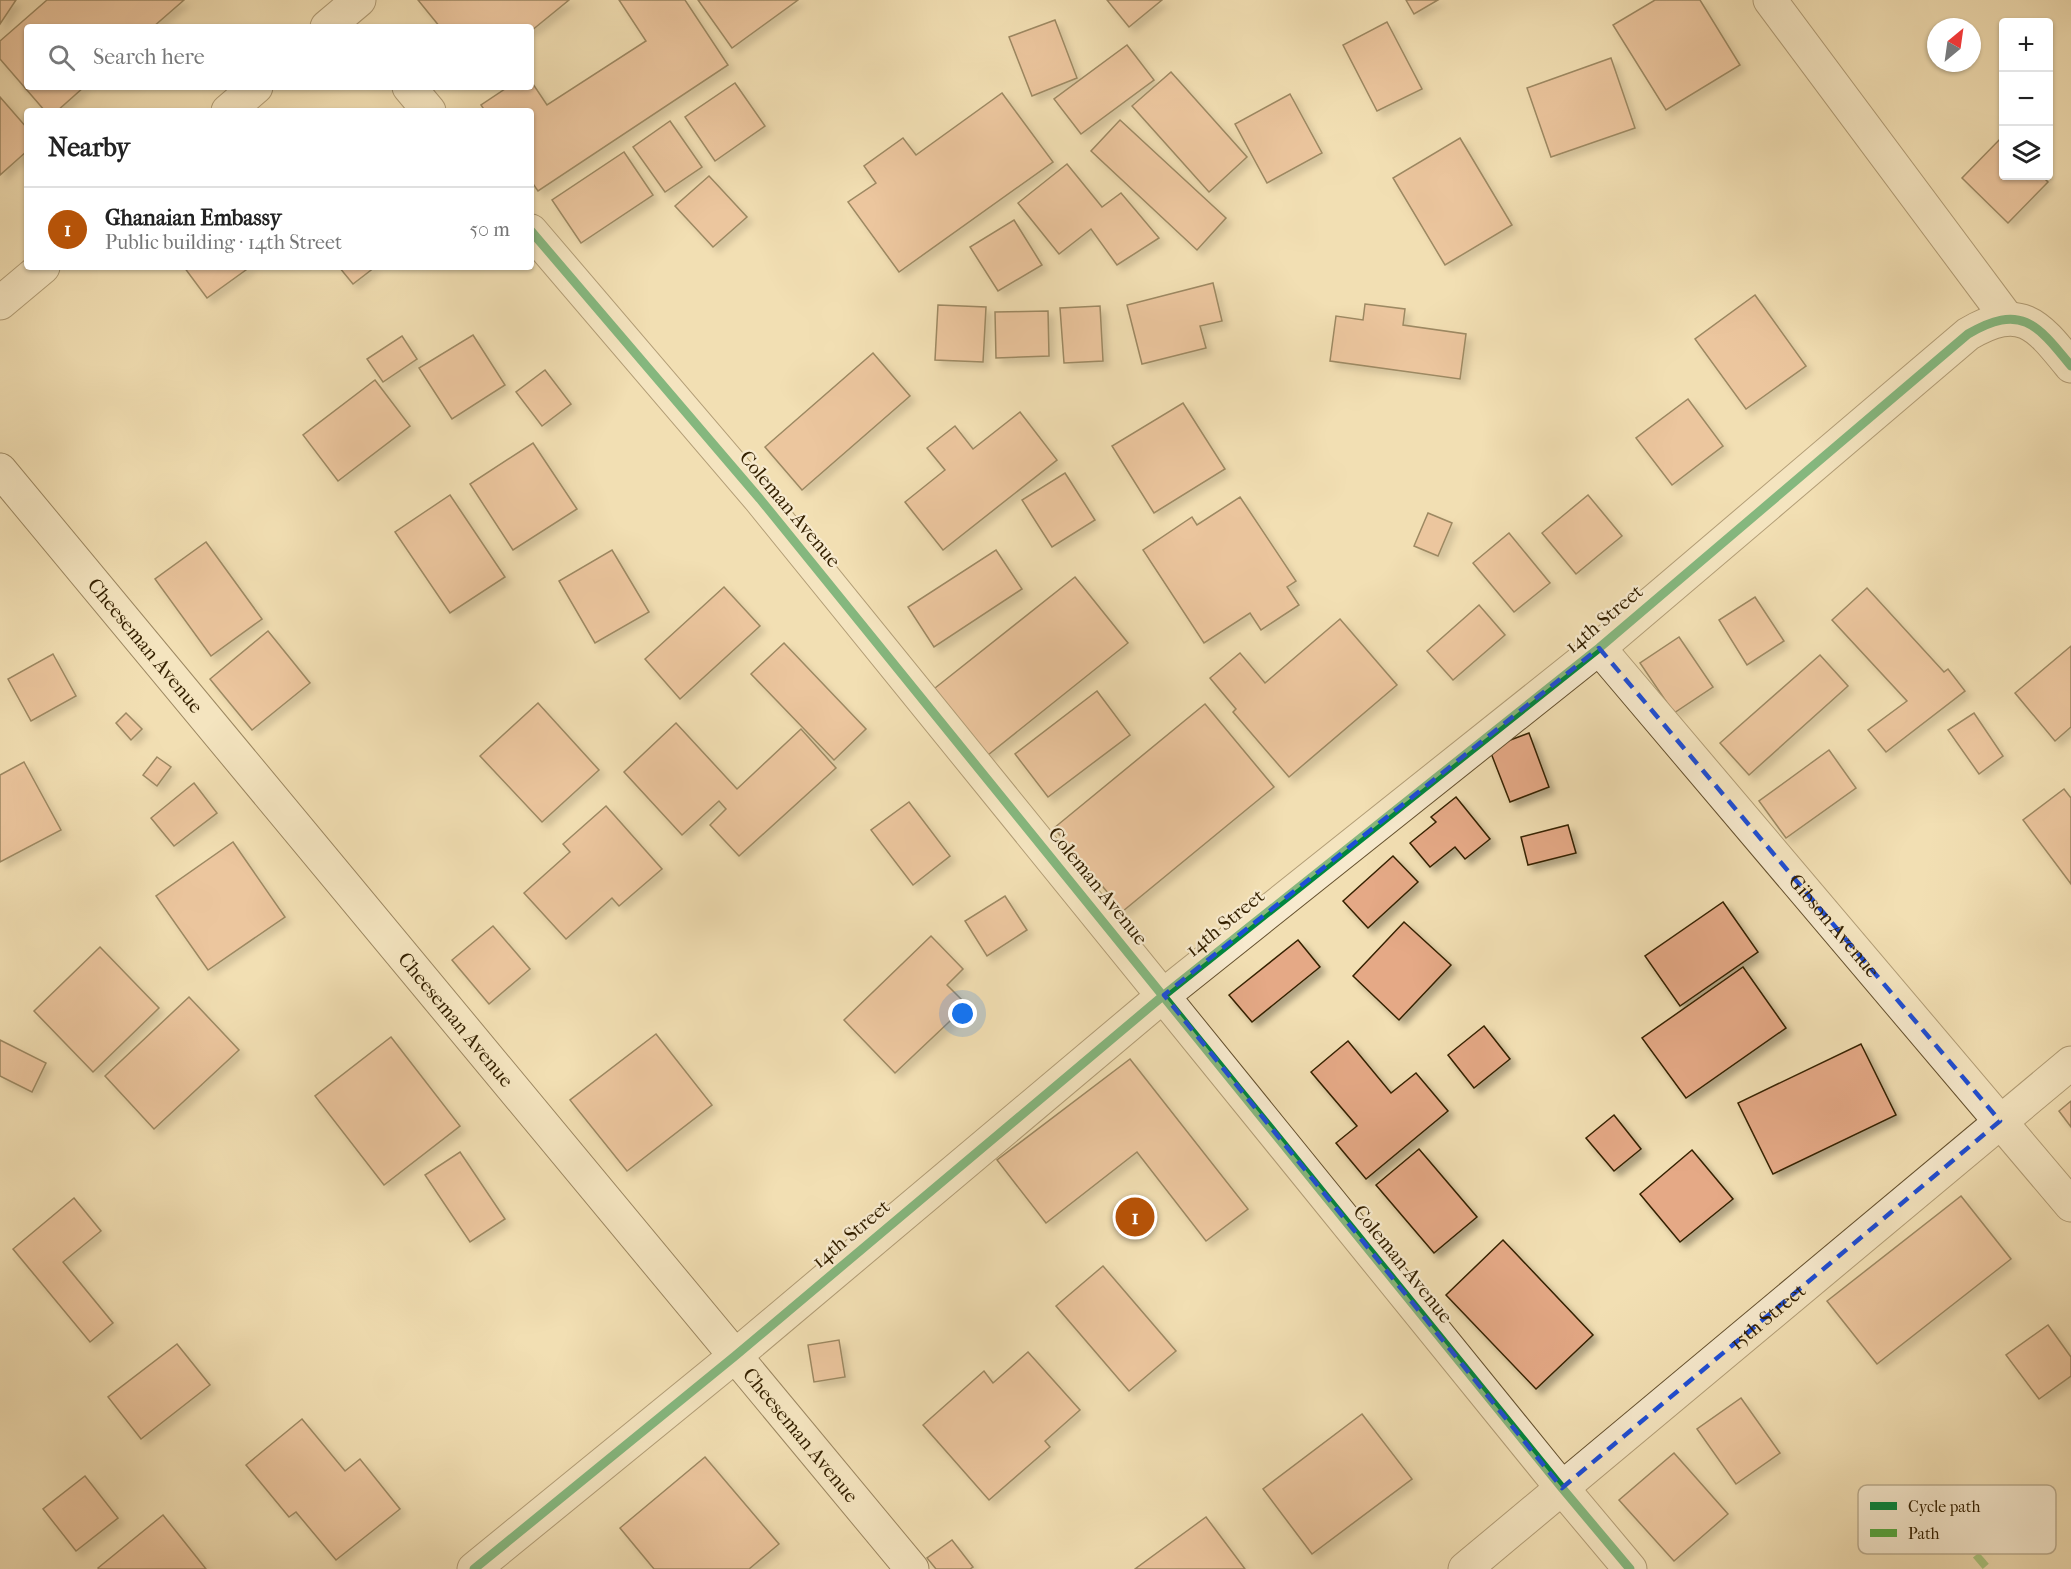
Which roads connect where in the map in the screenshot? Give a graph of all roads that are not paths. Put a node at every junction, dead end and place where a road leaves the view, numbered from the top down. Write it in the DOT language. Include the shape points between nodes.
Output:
graph roads {
  1 [pos="1770,0"];
  2 [pos="252,90"];
  3 [pos="412,90"];
  4 [pos="232,108"];
  5 [pos="426,108"];
  6 [pos="534,235"];
  7 [pos="39,270"];
  8 [pos="0,303"];
  9 [pos="2007,318"];
  10 [pos="2071,366"];
  11 [pos="0,470"];
  12 [pos="1599,648"];
  13 [pos="1164,995"];
  14 [pos="2071,1063"];
  15 [pos="2000,1121"];
  16 [pos="2071,1205"];
  17 [pos="735,1356"];
  18 [pos="1562,1488"];
  19 [pos="474,1569"];
  20 [pos="912,1569"];
  21 [pos="1465,1569"];
  22 [pos="1630,1569"];
  1 -- 9 [label="street"];
  2 -- 4 [label="street"];
  3 -- 5 [label="street"];
  6 -- 13 [label="street, Coleman Avenue" via="760,500"];
  7 -- 8 [label="street"];
  9 -- 10 [label="street" via="2027,322 2047,336"];
  9 -- 12 [label="street, 14th Street" via="1986,323 1947,350"];
  11 -- 17 [label="street, Cheeseman Avenue"];
  12 -- 13 [label="street, 14th Street"];
  12 -- 15 [label="street, Gibson Avenue"];
  13 -- 17 [label="street, 14th Street"];
  13 -- 18 [label="street, Coleman Avenue"];
  14 -- 15 [label="street, 15th Street"];
  15 -- 16 [label="street, Gibson Avenue"];
  15 -- 18 [label="street, 15th Street"];
  17 -- 19 [label="street, 14th Street"];
  17 -- 20 [label="street, Cheeseman Avenue"];
  18 -- 21 [label="street, 15th Street"];
  18 -- 22 [label="street, Coleman Avenue"];
}
